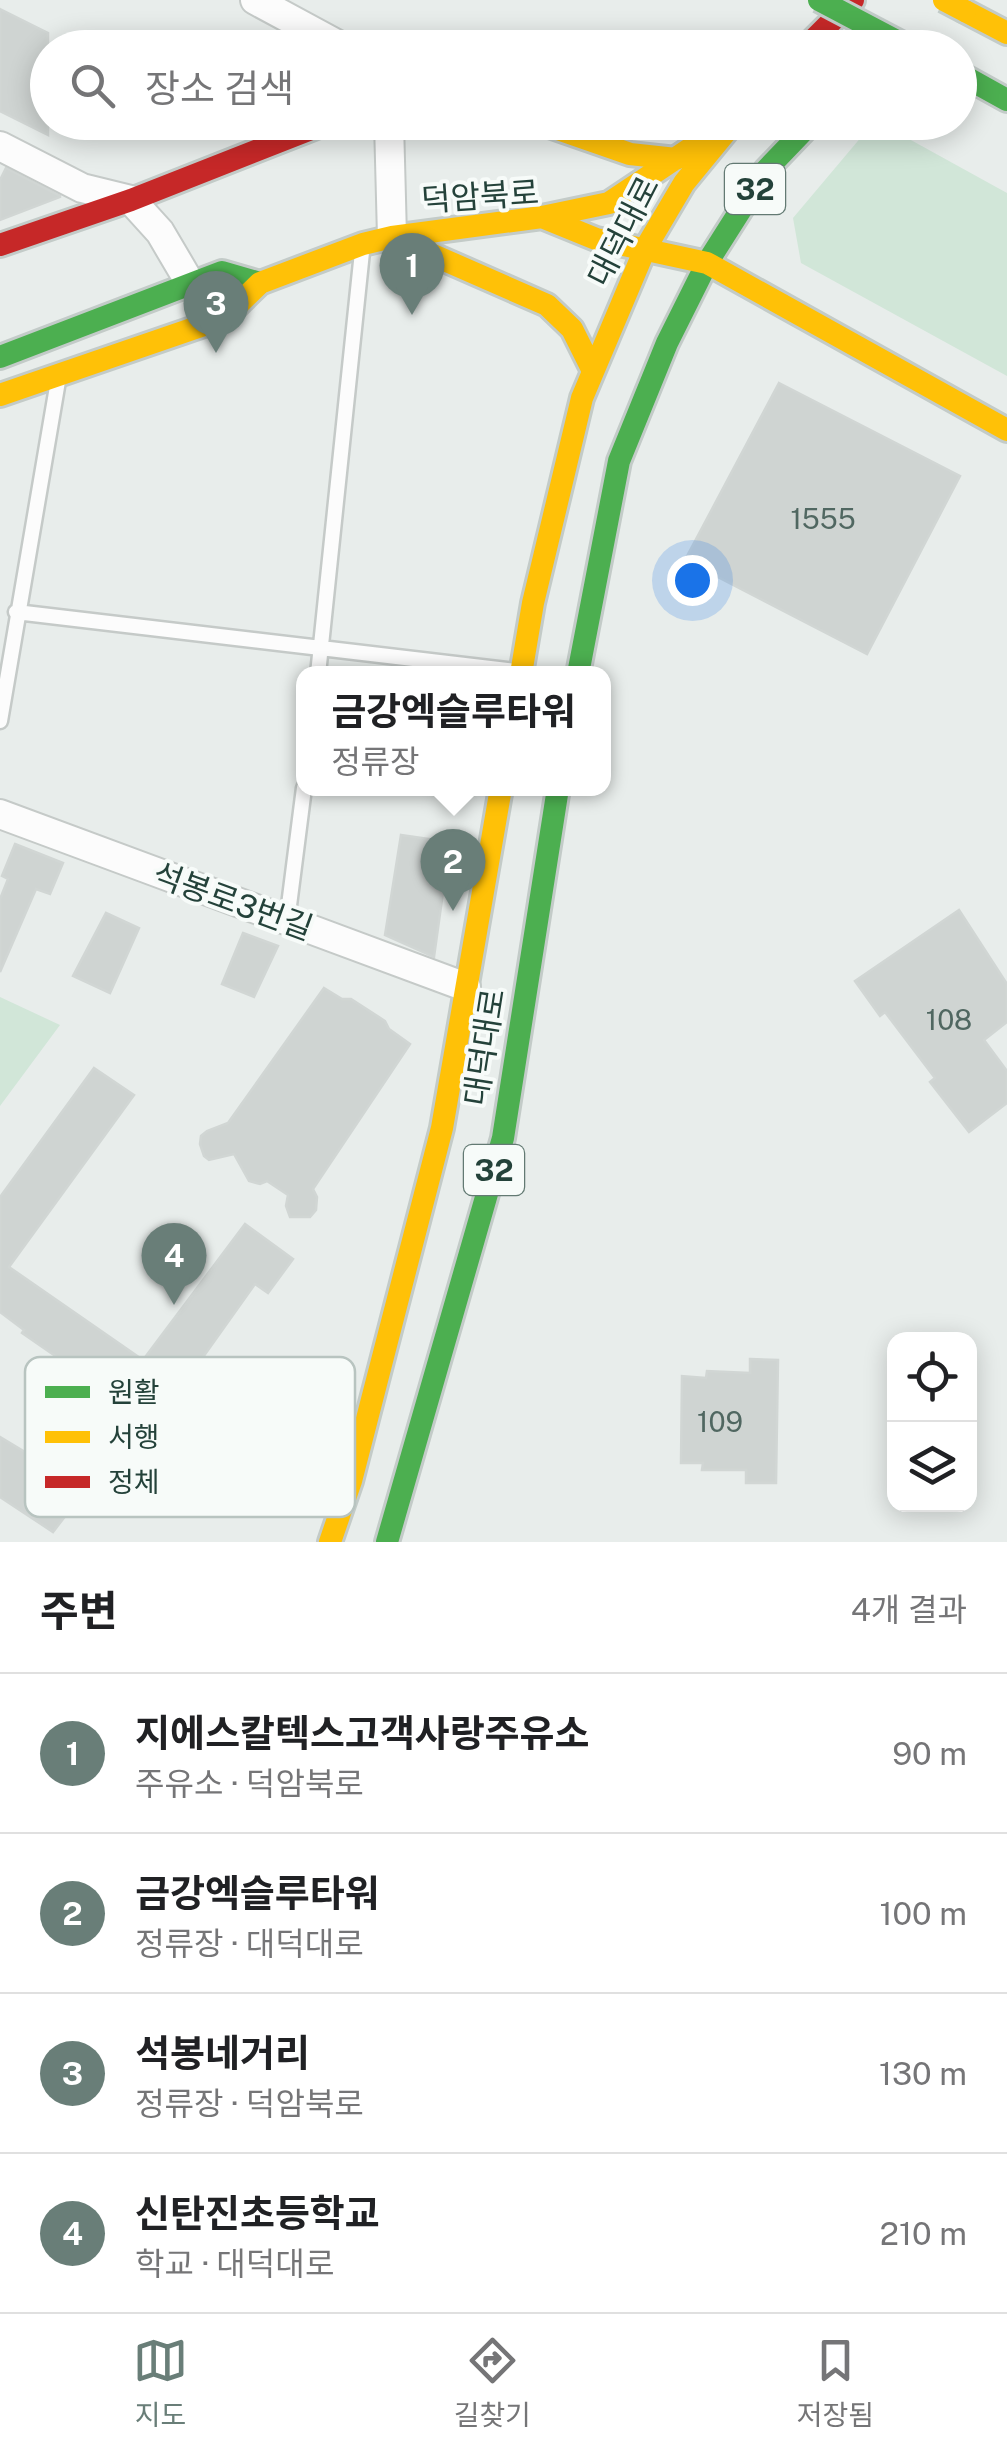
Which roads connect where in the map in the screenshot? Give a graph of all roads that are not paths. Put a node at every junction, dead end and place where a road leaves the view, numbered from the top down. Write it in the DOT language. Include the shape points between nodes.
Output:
graph roads {
  1 [pos="255,0"];
  2 [pos="819,0"];
  3 [pos="853,0"];
  4 [pos="944,9"];
  5 [pos="311,30"];
  6 [pos="823,30"];
  7 [pos="876,30"];
  8 [pos="917,30"];
  9 [pos="1007,34"];
  10 [pos="977,83"];
  11 [pos="1007,100"];
  12 [pos="283,140"];
  13 [pos="389,140"];
  14 [pos="590,140"];
  15 [pos="705,140"];
  16 [pos="718,140"];
  17 [pos="795,140"];
  18 [pos="0,146"];
  19 [pos="676,159"];
  20 [pos="131,200"];
  21 [pos="542,217"];
  22 [pos="392,236"];
  23 [pos="363,244"];
  24 [pos="0,245"];
  25 [pos="645,248"];
  26 [pos="707,262"];
  27 [pos="190,283"];
  28 [pos="260,283"];
  29 [pos="0,357"];
  30 [pos="593,371"];
  31 [pos="58,376"];
  32 [pos="0,395"];
  33 [pos="1007,430"];
  34 [pos="16,612"];
  35 [pos="322,647"];
  36 [pos="319,666"];
  37 [pos="467,666"];
  38 [pos="522,666"];
  39 [pos="580,666"];
  40 [pos="0,720"];
  41 [pos="303,796"];
  42 [pos="500,796"];
  43 [pos="557,796"];
  44 [pos="0,814"];
  45 [pos="286,922"];
  46 [pos="466,987"];
  47 [pos="355,1465"];
  48 [pos="339,1517"];
  49 [pos="330,1542"];
  50 [pos="387,1542"];
  1 -- 5 [label="street"];
  2 -- 7 [label="main road, bridge"];
  3 -- 6 [label="main road"];
  4 -- 8 [label="main road"];
  4 -- 9 [label="main road"];
  10 -- 11 [label="main road"];
  12 -- 20 [label="main road"];
  13 -- 22 [label="street"];
  14 -- 19 [label="main road" via="630,154"];
  15 -- 19 [label="main road"];
  16 -- 25 [label="main road, 대덕대로 / 32"];
  17 -- 26 [label="main road, 32" via="766,170"];
  18 -- 20 [label="street" via="82,188"];
  19 -- 21 [label="main road" via="610,203"];
  20 -- 24 [label="main road"];
  20 -- 27 [label="street" via="160,232"];
  21 -- 22 [label="main road, 덕암북로"];
  21 -- 25 [label="main road, 덕암북로" via="596,239"];
  22 -- 23 [label="main road, 덕암북로"];
  22 -- 30 [label="main road" via="559,311 582,337"];
  23 -- 28 [label="main road, 덕암북로"];
  23 -- 35 [label="lane"];
  25 -- 26 [label="main road, 덕암북로"];
  25 -- 30 [label="main road, 대덕대로 / 32"];
  26 -- 33 [label="main road, 덕암북로"];
  26 -- 39 [label="main road, 32" via="619,460"];
  27 -- 28 [label="main road, 덕암북로" via="222,272"];
  27 -- 29 [label="main road, 덕암북로"];
  28 -- 31 [label="main road, 덕암북로" via="224,318"];
  30 -- 38 [label="main road, 대덕대로 / 32"];
  31 -- 32 [label="main road, 덕암북로"];
  31 -- 34 [label="lane"];
  34 -- 35 [label="lane"];
  34 -- 40 [label="lane"];
  35 -- 36 [label="lane"];
  35 -- 37 [label="lane"];
  41 -- 45 [label="lane"];
  42 -- 46 [label="main road, 대덕대로 / 32"];
  43 -- 50 [label="main road, 대덕대로 / 32" via="503,1138"];
  44 -- 45 [label="street, 석봉로3번길"];
  45 -- 46 [label="street, 석봉로3번길"];
  46 -- 47 [label="main road, 대덕대로 / 32" via="442,1128"];
  48 -- 49 [label="main road, 대덕대로 / 32"];
}
